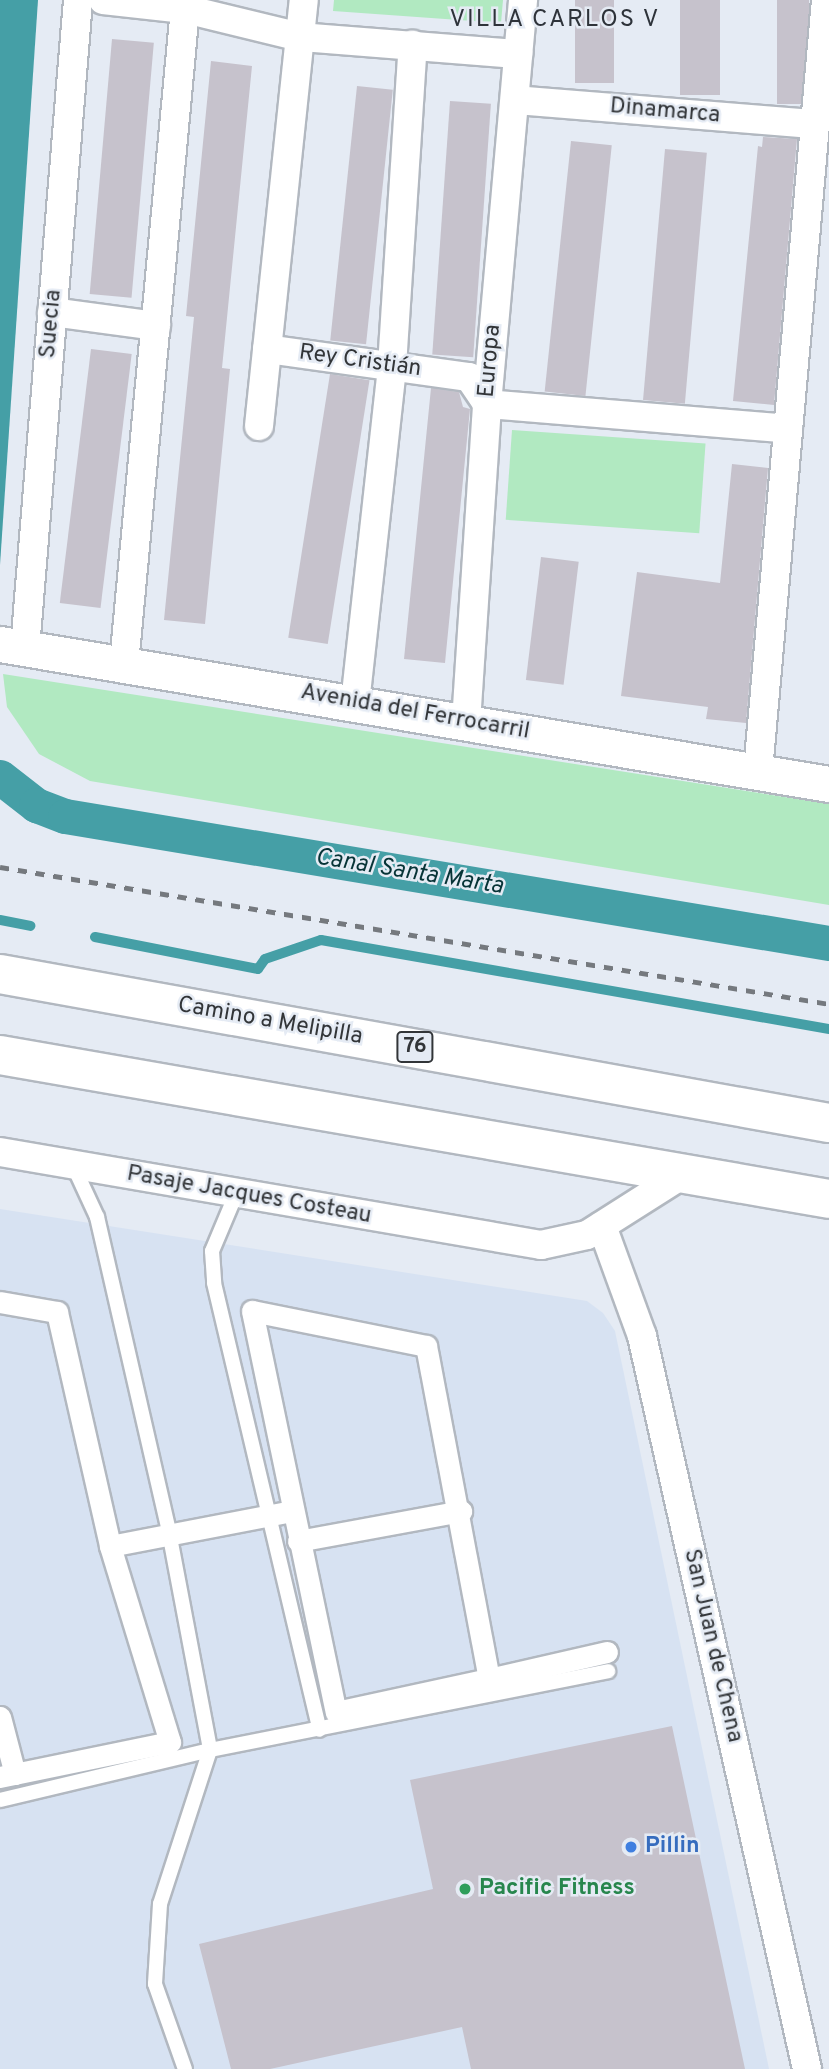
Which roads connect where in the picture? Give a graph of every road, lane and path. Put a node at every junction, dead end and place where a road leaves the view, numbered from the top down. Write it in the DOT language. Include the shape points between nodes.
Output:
graph roads {
  1 [pos="78,0"];
  2 [pos="103,0"];
  3 [pos="304,0"];
  4 [pos="523,0"];
  5 [pos="826,0"];
  6 [pos="185,9"];
  7 [pos="300,37"];
  8 [pos="413,45"];
  9 [pos="518,54"];
  10 [pos="515,100"];
  11 [pos="814,124"];
  12 [pos="52,312"];
  13 [pos="156,326"];
  14 [pos="267,349"];
  15 [pos="392,366"];
  16 [pos="487,404"];
  17 [pos="259,426"];
  18 [pos="788,429"];
  19 [pos="11,646"];
  20 [pos="124,664"];
  21 [pos="355,703"];
  22 [pos="466,722"];
  23 [pos="758,771"];
  24 [pos="829,784"];
  25 [pos="0,974"];
  26 [pos="0,1055"];
  27 [pos="829,1123"];
  28 [pos="0,1152"];
  29 [pos="73,1165"];
  30 [pos="682,1174"];
  31 [pos="236,1194"];
  32 [pos="829,1199"];
  33 [pos="602,1226"];
  34 [pos="0,1303"];
  35 [pos="290,1511"];
  36 [pos="461,1511"];
  37 [pos="266,1516"];
  38 [pos="169,1532"];
  39 [pos="298,1541"];
  40 [pos="110,1545"];
  41 [pos="608,1662"];
  42 [pos="489,1679"];
  43 [pos="0,1717"];
  44 [pos="320,1730"];
  45 [pos="210,1750"];
  46 [pos="8,1776"];
  47 [pos="0,1800"];
  48 [pos="185,2069"];
  49 [pos="807,2069"];
  1 -- 12 [label="street, Suecia"];
  2 -- 6 [label="street"];
  3 -- 7 [label="street, Rey Cristián"];
  4 -- 9 [label="street, Europa"];
  5 -- 11 [label="street"];
  6 -- 7 [label="street"];
  6 -- 13 [label="street"];
  7 -- 8 [label="street"];
  7 -- 14 [label="street, Rey Cristián"];
  8 -- 9 [label="street"];
  8 -- 15 [label="street"];
  9 -- 10 [label="street, Europa"];
  10 -- 11 [label="street, Dinamarca"];
  10 -- 16 [label="street, Europa"];
  11 -- 18 [label="street"];
  12 -- 13 [label="street"];
  12 -- 19 [label="street, Suecia"];
  13 -- 20 [label="street"];
  14 -- 15 [label="street, Rey Cristián"];
  14 -- 17 [label="street"];
  15 -- 16 [label="street, Rey Cristián" via="469,377"];
  15 -- 21 [label="street"];
  16 -- 18 [label="street"];
  16 -- 22 [label="street, Europa"];
  18 -- 23 [label="street"];
  19 -- 20 [label="street, Avenida del Ferrocarril"];
  20 -- 21 [label="street, Avenida del Ferrocarril"];
  21 -- 22 [label="street, Avenida del Ferrocarril"];
  22 -- 23 [label="street, Avenida del Ferrocarril"];
  23 -- 24 [label="street, Avenida del Ferrocarril"];
  25 -- 27 [label="main road, Camino a Melipilla / 76"];
  26 -- 30 [label="main road"];
  28 -- 29 [label="street, Pasaje Jacques Costeau"];
  29 -- 31 [label="street, Pasaje Jacques Costeau"];
  29 -- 38 [label="lane" via="97,1217"];
  30 -- 32 [label="main road"];
  30 -- 33 [label="street"];
  31 -- 33 [label="street, Pasaje Jacques Costeau" via="497,1239 554,1244"];
  31 -- 37 [label="lane" via="212,1251 214,1283"];
  33 -- 49 [label="street, San Juan de Chena" via="642,1336"];
  34 -- 40 [label="street" via="57,1312"];
  35 -- 36 [label="street" via="252,1311 426,1346"];
  35 -- 37 [label="street"];
  35 -- 39 [label="street"];
  36 -- 39 [label="street"];
  36 -- 42 [label="street"];
  37 -- 38 [label="street"];
  37 -- 44 [label="lane"];
  38 -- 40 [label="street"];
  38 -- 45 [label="lane"];
  39 -- 42 [label="street" via="336,1712"];
  40 -- 46 [label="street" via="170,1742"];
  41 -- 42 [label="street"];
  41 -- 44 [label="lane"];
  43 -- 46 [label="street"];
  44 -- 45 [label="lane"];
  45 -- 47 [label="lane"];
  45 -- 48 [label="lane" via="168,1871 155,1962 165,2020"];
}
